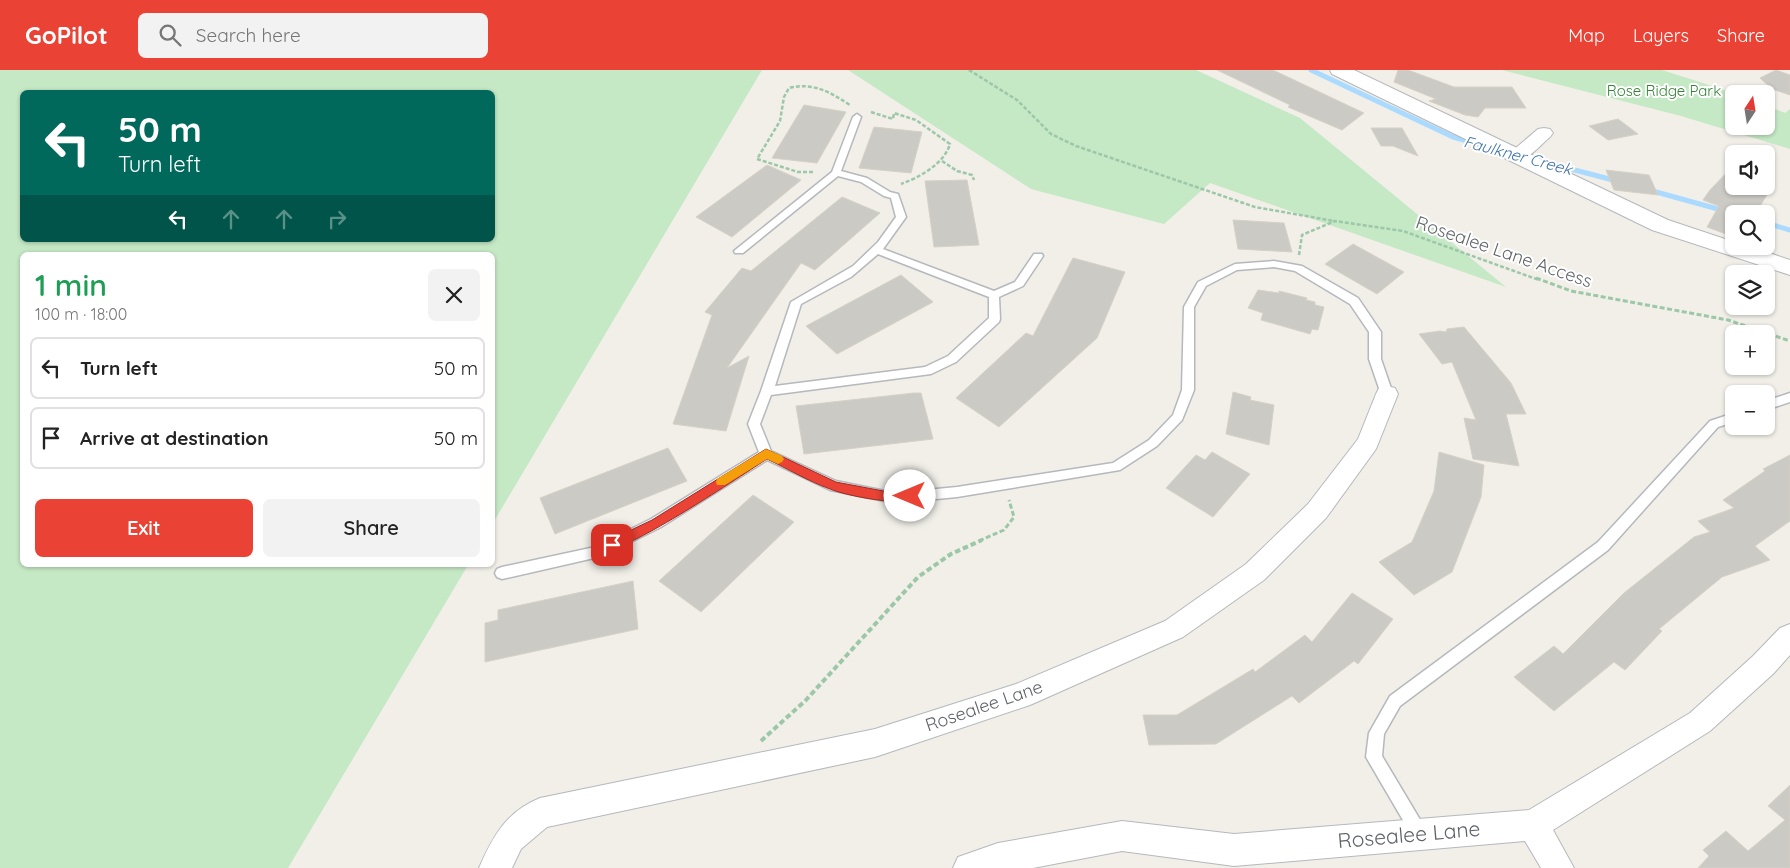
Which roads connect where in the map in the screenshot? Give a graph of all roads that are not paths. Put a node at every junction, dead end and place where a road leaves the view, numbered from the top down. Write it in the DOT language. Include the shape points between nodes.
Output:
graph roads {
  1 [pos="1339,70"];
  2 [pos="855,112"];
  3 [pos="1544,133"];
  4 [pos="1517,156"];
  5 [pos="836,173"];
  6 [pos="877,250"];
  7 [pos="739,251"];
  8 [pos="1038,256"];
  9 [pos="1790,268"];
  10 [pos="994,295"];
  11 [pos="767,391"];
  12 [pos="1387,394"];
  13 [pos="1790,397"];
  14 [pos="1775,403"];
  15 [pos="1725,420"];
  16 [pos="766,454"];
  17 [pos="502,573"];
  18 [pos="1790,636"];
  19 [pos="1533,825"];
  20 [pos="1421,834"];
  21 [pos="495,868"];
  22 [pos="969,868"];
  23 [pos="1558,868"];
  1 -- 4 [label="street"];
  2 -- 5 [label="lane"];
  3 -- 4 [label="street"];
  4 -- 9 [label="street" via="1660,225"];
  5 -- 6 [label="lane" via="864,180 895,196 901,217"];
  5 -- 7 [label="lane"];
  6 -- 10 [label="lane"];
  6 -- 11 [label="lane" via="839,280 796,302"];
  8 -- 10 [label="lane" via="1019,284"];
  10 -- 11 [label="lane" via="995,319 952,360 927,371"];
  11 -- 16 [label="lane" via="754,424"];
  12 -- 16 [label="lane" via="1375,359 1375,332 1354,301 1298,268 1274,264 1235,267 1202,284 1189,307 1188,390 1178,417 1153,443 1116,467 894,498 834,486"];
  12 -- 21 [label="street, Rosealee Lane" via="1368,443 1317,511 1255,572 1174,629 1020,696 875,743 540,813 510,838"];
  13 -- 14 [label="lane"];
  15 -- 20 [label="lane" via="1714,424 1603,546 1395,701 1377,733 1374,757"];
  16 -- 17 [label="lane" via="656,523 598,552"];
  18 -- 19 [label="street, Rosealee Lane" via="1700,722"];
  19 -- 20 [label="street, Rosealee Lane"];
  19 -- 23 [label="street"];
  20 -- 22 [label="street, Rosealee Lane" via="1234,850 1122,836 998,859"];
}
